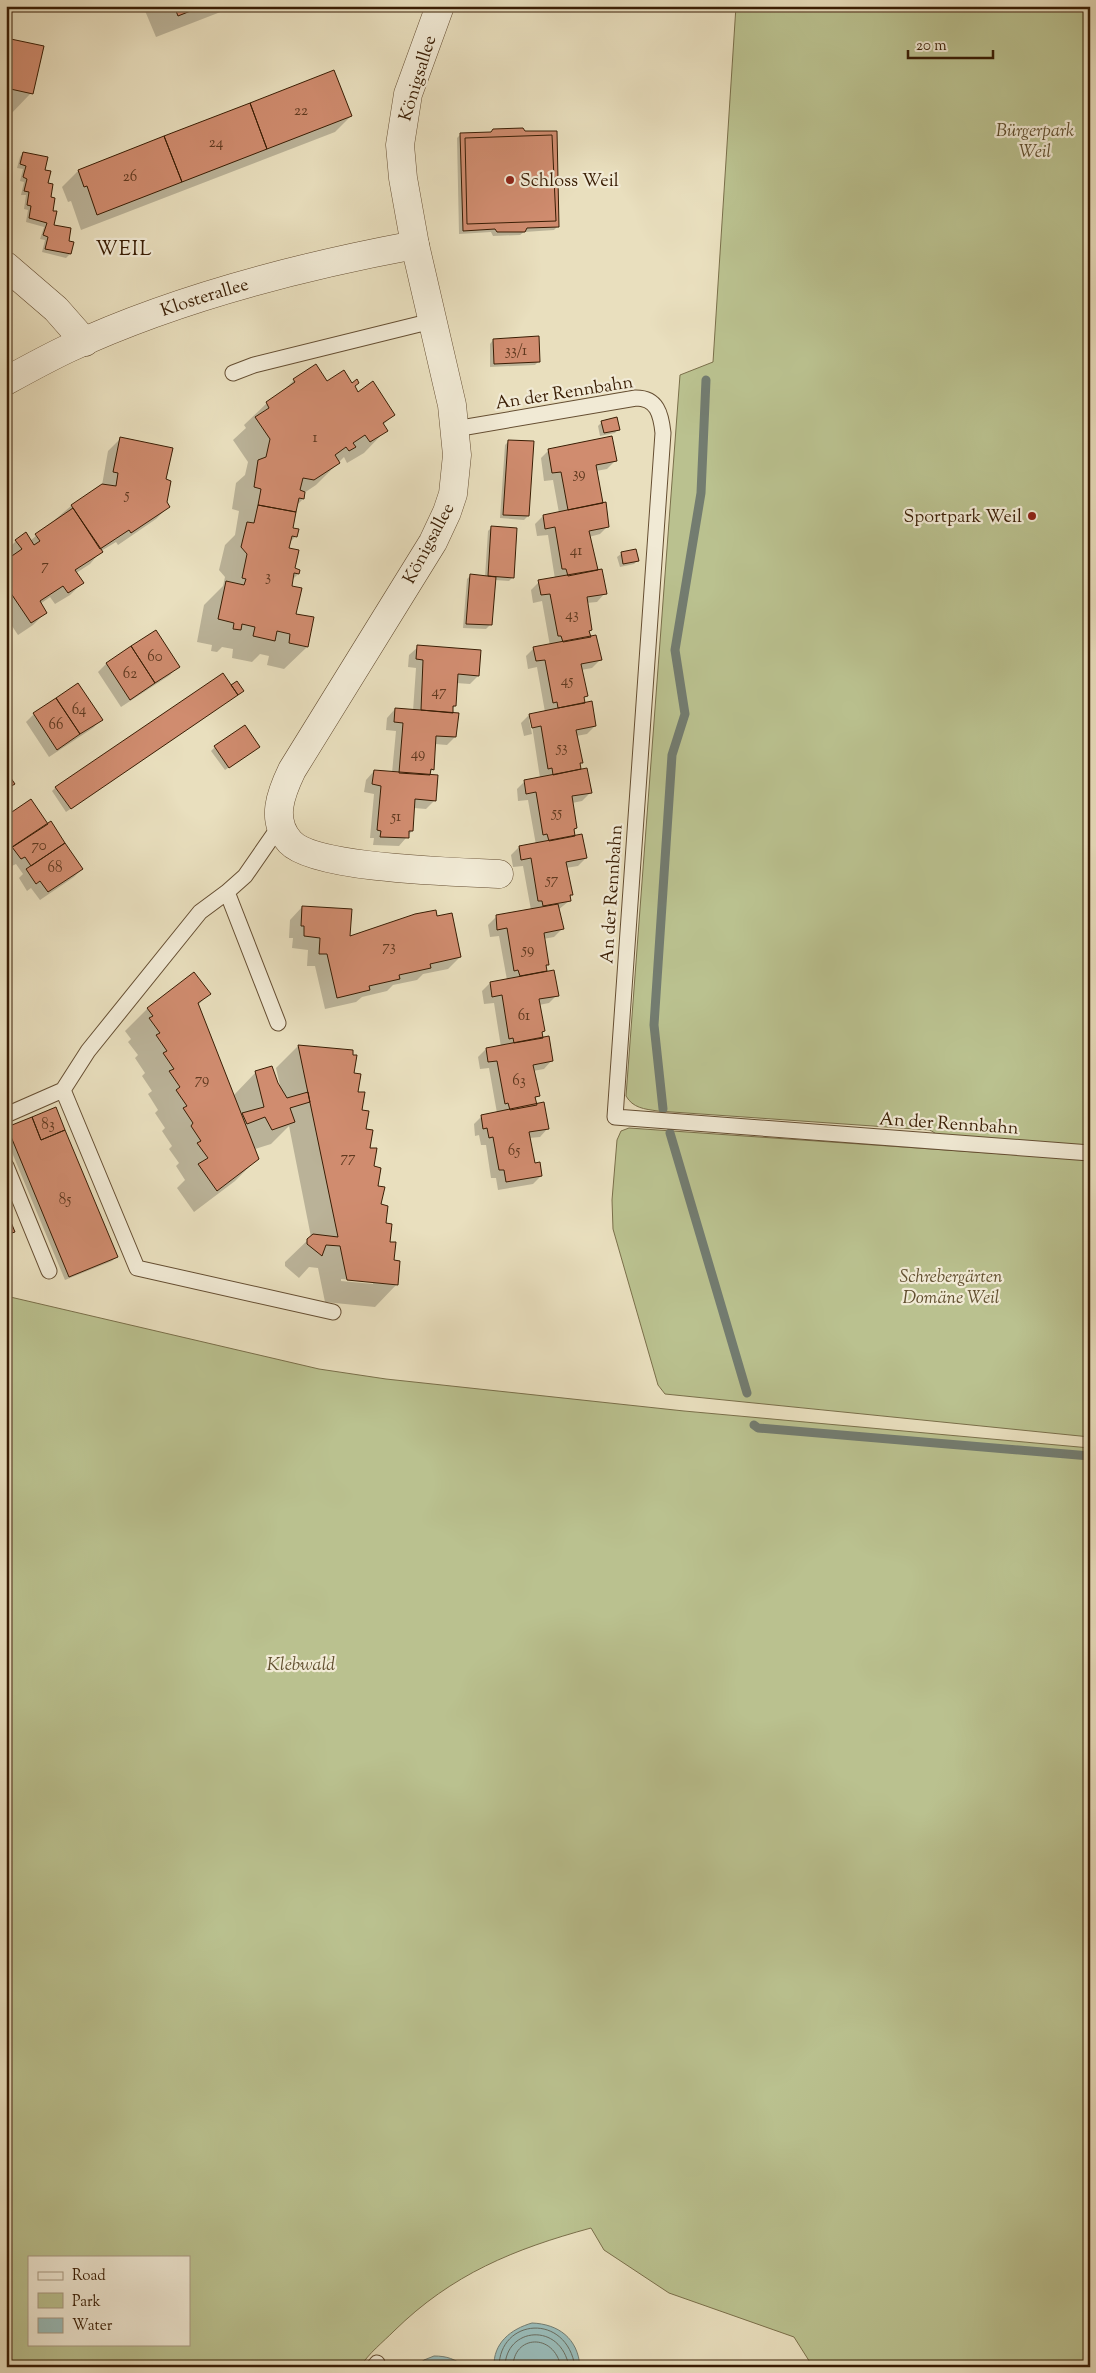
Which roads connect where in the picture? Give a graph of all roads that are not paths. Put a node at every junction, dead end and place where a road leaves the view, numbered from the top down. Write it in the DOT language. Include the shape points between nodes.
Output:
graph roads {
  1 [pos="440,6"];
  2 [pos="415,245"];
  3 [pos="6,266"];
  4 [pos="432,320"];
  5 [pos="84,342"];
  6 [pos="233,372"];
  7 [pos="6,381"];
  8 [pos="455,429"];
  9 [pos="280,824"];
  10 [pos="499,874"];
  11 [pos="227,892"];
  12 [pos="278,1023"];
  13 [pos="63,1090"];
  14 [pos="6,1116"];
  15 [pos="1090,1153"];
  16 [pos="6,1166"];
  17 [pos="49,1271"];
  18 [pos="333,1312"];
  1 -- 2 [label="street, Königsallee" via="408,94 401,130 401,161"];
  2 -- 4 [label="street, Königsallee"];
  2 -- 5 [label="street, Klosterallee" via="304,269 225,291"];
  3 -- 5 [label="street" via="56,309"];
  4 -- 6 [label="lane"];
  4 -- 8 [label="street, Königsallee"];
  5 -- 7 [label="street, Klosterallee"];
  8 -- 9 [label="street, Königsallee" via="456,473 444,520 292,770 280,800"];
  8 -- 15 [label="lane, An der Rennbahn" via="636,398 650,400 660,416 662,443 615,1117"];
  9 -- 10 [label="street" via="290,842 311,853 380,867"];
  9 -- 11 [label="lane" via="245,876"];
  11 -- 12 [label="lane"];
  11 -- 13 [label="lane" via="200,912 88,1051"];
  13 -- 14 [label="lane"];
  13 -- 18 [label="lane" via="137,1268"];
  16 -- 17 [label="lane"];
}
